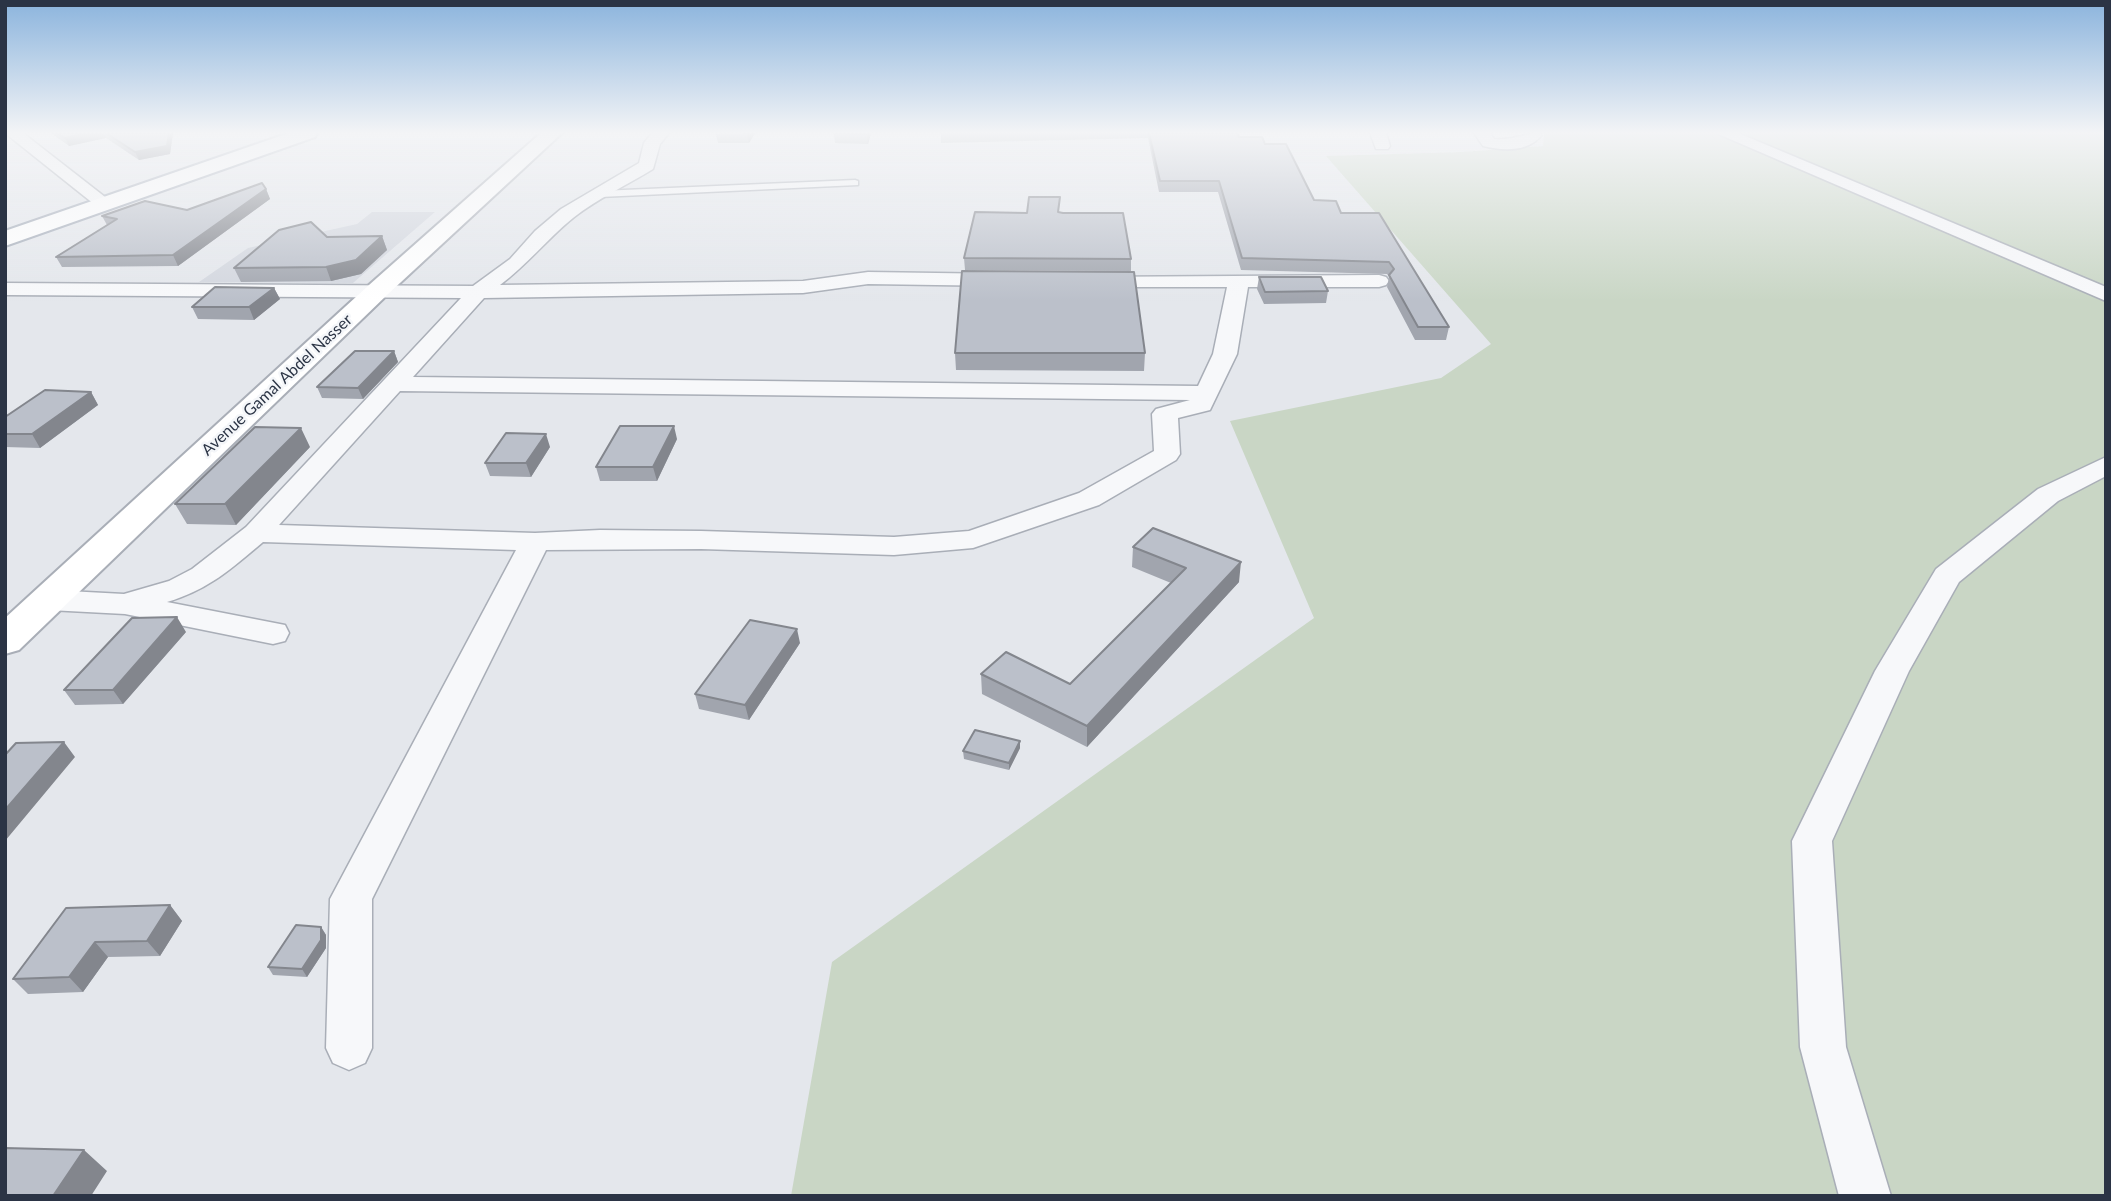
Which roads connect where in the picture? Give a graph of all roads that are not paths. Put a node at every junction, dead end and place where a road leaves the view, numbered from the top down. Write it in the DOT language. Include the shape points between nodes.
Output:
graph roads {
  1 [pos="86,189"];
  2 [pos="148,189"];
  3 [pos="491,189"];
  4 [pos="608,189"];
  5 [pos="715,189"];
  6 [pos="1856,189"];
  7 [pos="600,194"];
  8 [pos="105,204"];
  9 [pos="5,239"];
  10 [pos="1020,280"];
  11 [pos="1074,281"];
  12 [pos="1379,281"];
  13 [pos="1238,282"];
  14 [pos="5,289"];
  15 [pos="378,290"];
  16 [pos="478,292"];
  17 [pos="2106,295"];
  18 [pos="393,384"];
  19 [pos="1205,393"];
  20 [pos="2106,465"];
  21 [pos="257,533"];
  22 [pos="535,542"];
  23 [pos="49,600"];
  24 [pos="125,604"];
  25 [pos="273,633"];
  26 [pos="5,641"];
  27 [pos="349,1048"];
  28 [pos="1865,1196"];
  1 -- 8 [label="street"];
  2 -- 8 [label="street"];
  3 -- 15 [label="street, Avenue Gamal Abdel Nasser"];
  4 -- 7 [label="street"];
  5 -- 7 [label="lane"];
  6 -- 17 [label="street"];
  7 -- 16 [label="street" via="568,213 517,263"];
  8 -- 9 [label="street"];
  10 -- 16 [label="street" via="868,278 803,287"];
  11 -- 13 [label="street"];
  12 -- 13 [label="street"];
  13 -- 19 [label="street" via="1225,354"];
  14 -- 15 [label="street"];
  15 -- 16 [label="street"];
  15 -- 23 [label="street, Avenue Gamal Abdel Nasser"];
  16 -- 18 [label="street"];
  18 -- 19 [label="street"];
  18 -- 21 [label="street"];
  19 -- 22 [label="street" via="1201,405 1165,414 1167,454 1089,499 973,539 894,545 600,539"];
  20 -- 28 [label="street" via="2048,495 1947,576 1892,671 1812,841 1823,1047"];
  21 -- 22 [label="street"];
  21 -- 24 [label="street" via="203,576 180,588"];
  22 -- 27 [label="street" via="351,899"];
  23 -- 24 [label="street"];
  23 -- 26 [label="street, Avenue Gamal Abdel Nasser"];
  24 -- 25 [label="street"];
}
